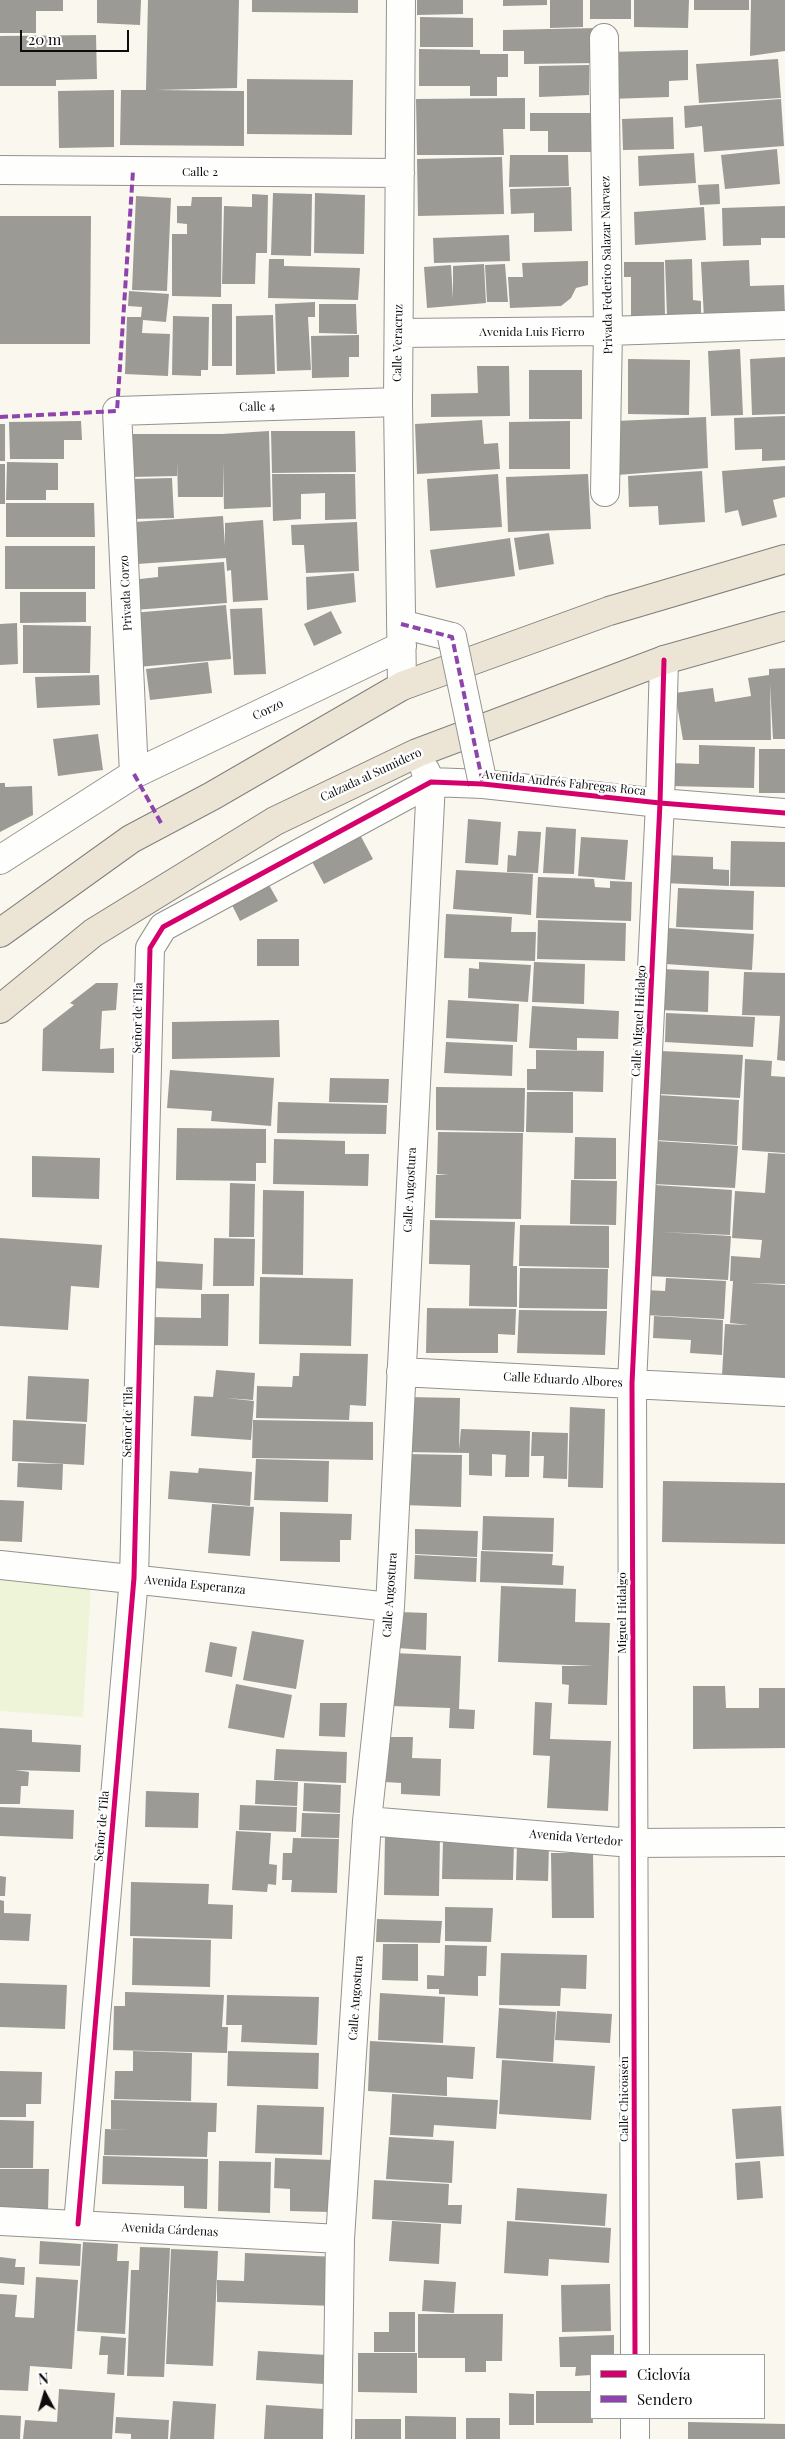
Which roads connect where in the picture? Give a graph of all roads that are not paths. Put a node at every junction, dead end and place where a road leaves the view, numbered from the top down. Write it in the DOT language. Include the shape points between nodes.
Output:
graph roads {
  1 [pos="402,0"];
  2 [pos="604,38"];
  3 [pos="0,170"];
  4 [pos="400,173"];
  5 [pos="785,325"];
  6 [pos="608,331"];
  7 [pos="398,333"];
  8 [pos="398,402"];
  9 [pos="117,411"];
  10 [pos="605,492"];
  11 [pos="785,559"];
  12 [pos="785,626"];
  13 [pos="401,635"];
  14 [pos="664,660"];
  15 [pos="402,686"];
  16 [pos="417,752"];
  17 [pos="134,774"];
  18 [pos="431,782"];
  19 [pos="483,784"];
  20 [pos="660,803"];
  21 [pos="785,812"];
  22 [pos="0,860"];
  23 [pos="0,933"];
  24 [pos="0,1009"];
  25 [pos="401,1372"];
  26 [pos="632,1384"];
  27 [pos="785,1392"];
  28 [pos="0,1565"];
  29 [pos="134,1578"];
  30 [pos="390,1607"];
  31 [pos="367,1821"];
  32 [pos="785,1842"];
  33 [pos="632,1843"];
  34 [pos="0,2221"];
  35 [pos="78,2224"];
  36 [pos="340,2239"];
  37 [pos="635,2354"];
  38 [pos="635,2419"];
  39 [pos="337,2439"];
  40 [pos="636,2439"];
  1 -- 4 [label="street, Calle Veracruz"];
  2 -- 6 [label="street, Privada Federico Salazar Narvaez"];
  3 -- 4 [label="street, Calle 2"];
  4 -- 7 [label="street, Calle Veracruz"];
  5 -- 6 [label="street, Avenida Luis Fierro"];
  6 -- 7 [label="street, Avenida Luis Fierro"];
  6 -- 10 [label="street, Privada Federico Salazar Narvaez"];
  7 -- 8 [label="street, Calle Veracruz"];
  8 -- 9 [label="street, Calle 4"];
  8 -- 13 [label="street, Calle Veracruz"];
  9 -- 17 [label="street, Privada Corzo"];
  11 -- 15 [label="main road" via="609,611"];
  12 -- 14 [label="main road, Calzada al Sumidero"];
  13 -- 15 [label="street, Calle Veracruz"];
  13 -- 17 [label="street, Corzo"];
  13 -- 19 [label="street, bridge" via="452,636"];
  14 -- 16 [label="main road, Calzada al Sumidero"];
  14 -- 20 [label="street, Calle Miguel Hidalgo"];
  15 -- 23 [label="main road" via="131,839"];
  16 -- 18 [label="street, Calle Angostura"];
  16 -- 24 [label="main road, Calzada al Sumidero" via="267,826 93,933"];
  17 -- 22 [label="street, Corzo"];
  18 -- 19 [label="street, Avenida Andrés Fabregas Roca"];
  18 -- 25 [label="street, Calle Angostura"];
  18 -- 29 [label="street, Señor de Tila" via="163,927 150,948"];
  19 -- 20 [label="street, Avenida Andrés Fabregas Roca"];
  20 -- 21 [label="street, Avenida Andrés Fabregas Roca"];
  20 -- 26 [label="street, Calle Miguel Hidalgo"];
  25 -- 26 [label="street, Calle Eduardo Albores"];
  25 -- 30 [label="street, Calle Angostura"];
  26 -- 27 [label="street, Calle Eduardo Albores"];
  26 -- 33 [label="street, Miguel Hidalgo"];
  28 -- 29 [label="street, Avenida Esperanza"];
  29 -- 30 [label="street, Avenida Esperanza"];
  29 -- 35 [label="street, Señor de Tila"];
  30 -- 31 [label="street, Calle Angostura"];
  31 -- 33 [label="street, Avenida Vertedor"];
  31 -- 36 [label="street, Calle Angostura"];
  32 -- 33 [label="street, Avenida Vertedor"];
  33 -- 37 [label="street, Calle Chicoasén"];
  34 -- 35 [label="street, Avenida Cárdenas"];
  35 -- 36 [label="street, Avenida Cárdenas"];
  36 -- 39 [label="street, Calle Angostura"];
  38 -- 40 [label="street"];
}
